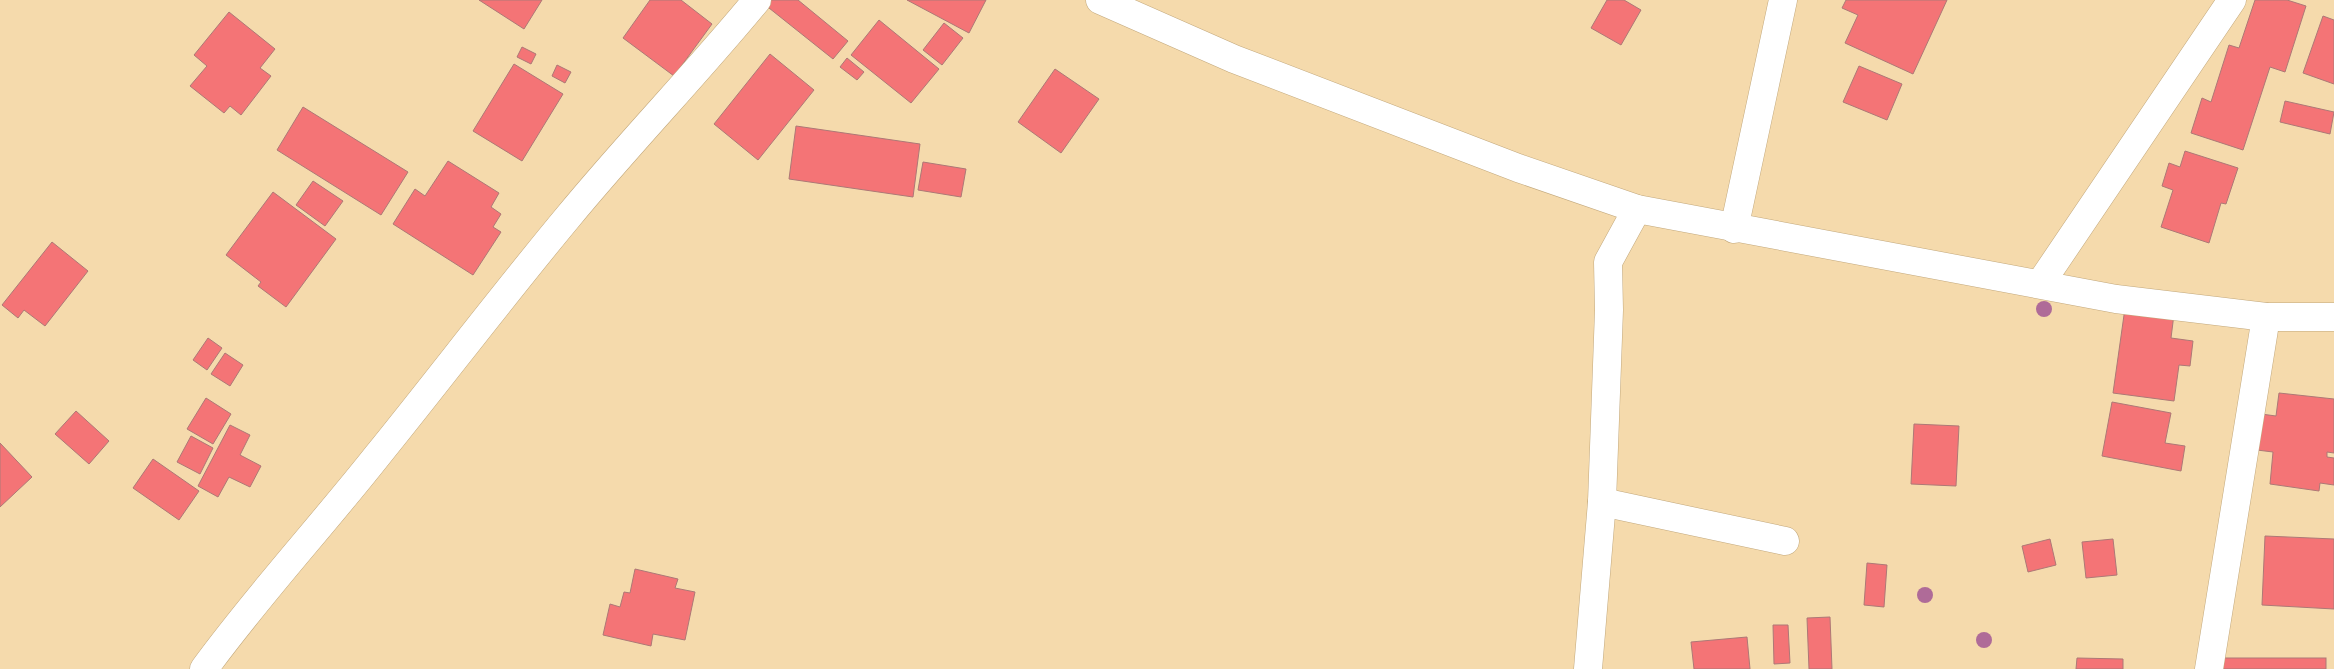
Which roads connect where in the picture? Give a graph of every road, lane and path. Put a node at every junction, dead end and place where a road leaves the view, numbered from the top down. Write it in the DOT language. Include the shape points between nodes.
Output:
graph roads {
  1 [pos="757,0"];
  2 [pos="1100,0"];
  3 [pos="1783,0"];
  4 [pos="2232,0"];
  5 [pos="1637,209"];
  6 [pos="1734,229"];
  7 [pos="2040,284"];
  8 [pos="2266,317"];
  9 [pos="2334,317"];
  10 [pos="1602,502"];
  11 [pos="1785,541"];
  12 [pos="204,669"];
  13 [pos="1588,669"];
  14 [pos="2209,669"];
  1 -- 12 [label="street" via="568,216"];
  2 -- 5 [label="street" via="1234,59 1518,168"];
  3 -- 6 [label="street"];
  4 -- 7 [label="street"];
  5 -- 6 [label="street"];
  5 -- 10 [label="street" via="1608,262"];
  6 -- 7 [label="street"];
  7 -- 8 [label="street" via="2116,299"];
  8 -- 9 [label="street"];
  8 -- 14 [label="street"];
  10 -- 11 [label="street"];
  10 -- 13 [label="street"];
}
